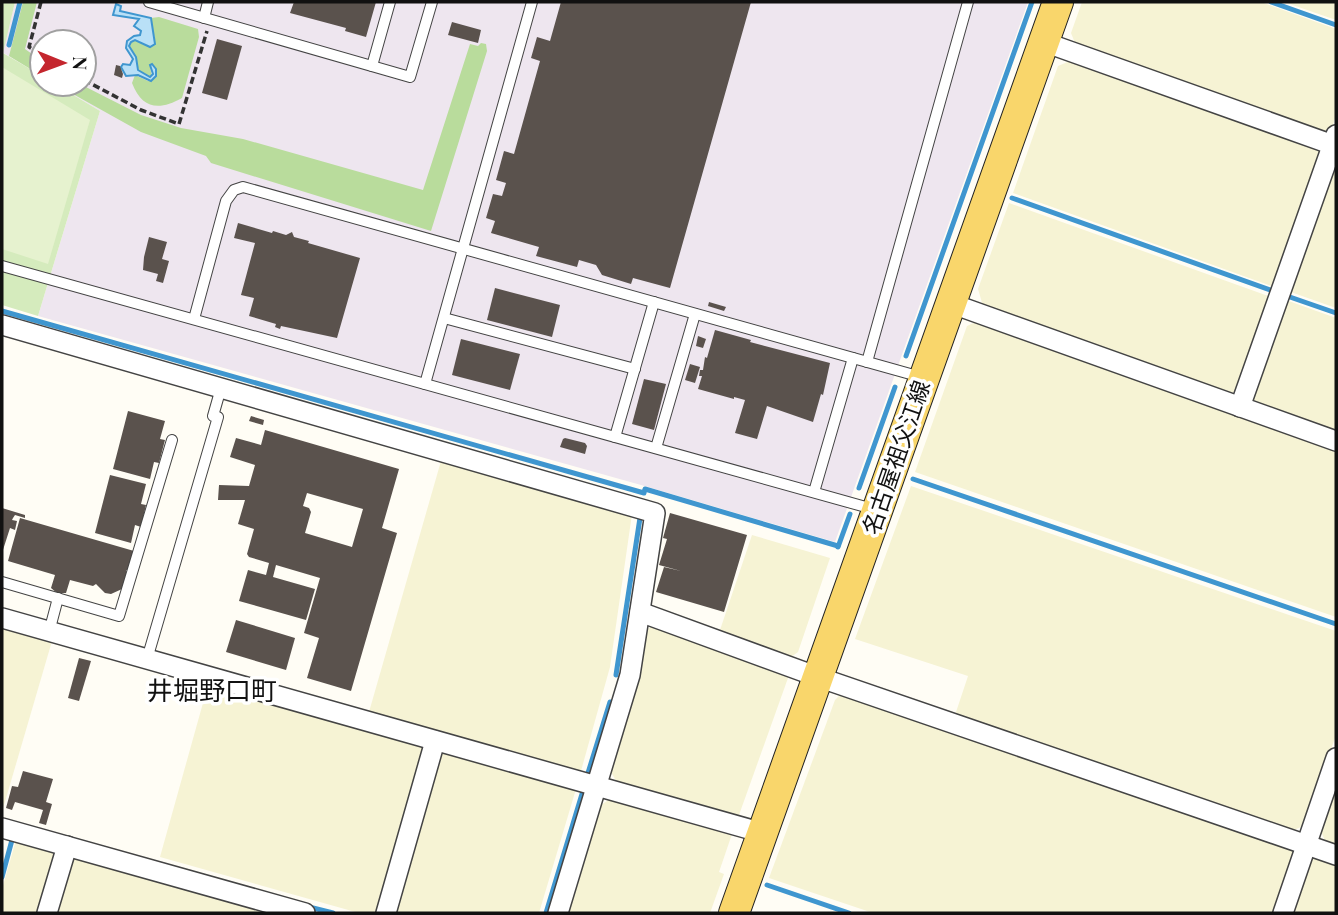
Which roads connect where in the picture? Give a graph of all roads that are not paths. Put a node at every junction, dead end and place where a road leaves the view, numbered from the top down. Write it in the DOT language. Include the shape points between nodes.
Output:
graph roads {
  1 [pos="149,2"];
  2 [pos="208,2"];
  3 [pos="390,2"];
  4 [pos="432,2"];
  5 [pos="532,2"];
  6 [pos="968,2"];
  7 [pos="1058,2"];
  8 [pos="207,18"];
  9 [pos="1044,42"];
  10 [pos="372,66"];
  11 [pos="1335,142"];
  12 [pos="463,248"];
  13 [pos="2,266"];
  14 [pos="653,302"];
  15 [pos="950,303"];
  16 [pos="695,314"];
  17 [pos="444,318"];
  18 [pos="194,319"];
  19 [pos="2,325"];
  20 [pos="853,358"];
  21 [pos="867,362"];
  22 [pos="635,369"];
  23 [pos="923,378"];
  24 [pos="425,384"];
  25 [pos="221,388"];
  26 [pos="1240,407"];
  27 [pos="615,437"];
  28 [pos="172,440"];
  29 [pos="1336,441"];
  30 [pos="656,448"];
  31 [pos="814,492"];
  32 [pos="877,510"];
  33 [pos="2,582"];
  34 [pos="58,598"];
  35 [pos="639,612"];
  36 [pos="2,618"];
  37 [pos="49,632"];
  38 [pos="147,659"];
  39 [pos="818,677"];
  40 [pos="435,741"];
  41 [pos="1336,758"];
  42 [pos="596,786"];
  43 [pos="2,828"];
  44 [pos="763,833"];
  45 [pos="1307,845"];
  46 [pos="67,846"];
  47 [pos="1336,855"];
  48 [pos="298,912"];
  49 [pos="47,913"];
  50 [pos="386,913"];
  51 [pos="558,913"];
  52 [pos="734,913"];
  53 [pos="1283,913"];
  1 -- 8 [label="lane"];
  2 -- 8 [label="lane"];
  3 -- 10 [label="lane"];
  4 -- 10 [label="lane" via="410,77"];
  5 -- 12 [label="lane"];
  6 -- 21 [label="lane"];
  7 -- 9 [label="main road, 名古屋祖父江線"];
  8 -- 10 [label="lane"];
  9 -- 11 [label="street"];
  9 -- 15 [label="main road, 名古屋祖父江線"];
  11 -- 26 [label="street"];
  12 -- 14 [label="lane"];
  12 -- 17 [label="lane"];
  12 -- 18 [label="lane" via="243,187 226,201"];
  13 -- 18 [label="lane"];
  14 -- 16 [label="lane"];
  14 -- 22 [label="lane"];
  15 -- 23 [label="main road, 名古屋祖父江線"];
  15 -- 26 [label="street"];
  16 -- 20 [label="lane"];
  16 -- 30 [label="lane"];
  17 -- 22 [label="lane"];
  17 -- 24 [label="lane"];
  18 -- 24 [label="lane"];
  19 -- 25 [label="street"];
  20 -- 21 [label="lane"];
  20 -- 31 [label="lane"];
  21 -- 23 [label="lane"];
  22 -- 27 [label="lane"];
  23 -- 32 [label="main road, 名古屋祖父江線"];
  24 -- 27 [label="lane"];
  25 -- 35 [label="street" via="655,513"];
  25 -- 38 [label="lane" via="213,416 218,417"];
  26 -- 29 [label="street"];
  27 -- 30 [label="lane"];
  28 -- 34 [label="lane" via="119,616"];
  30 -- 31 [label="lane"];
  31 -- 32 [label="lane"];
  32 -- 39 [label="main road, 名古屋祖父江線"];
  33 -- 34 [label="lane"];
  34 -- 37 [label="lane"];
  35 -- 39 [label="street"];
  35 -- 42 [label="street" via="630,675"];
  36 -- 37 [label="street"];
  37 -- 38 [label="street"];
  38 -- 40 [label="street"];
  39 -- 44 [label="main road, 名古屋祖父江線"];
  39 -- 45 [label="street"];
  40 -- 42 [label="street"];
  40 -- 50 [label="street"];
  41 -- 45 [label="street"];
  42 -- 44 [label="street"];
  42 -- 51 [label="street"];
  43 -- 46 [label="street"];
  44 -- 52 [label="main road, 名古屋祖父江線"];
  45 -- 47 [label="street"];
  45 -- 53 [label="street"];
  46 -- 48 [label="street"];
  46 -- 49 [label="street"];
}
